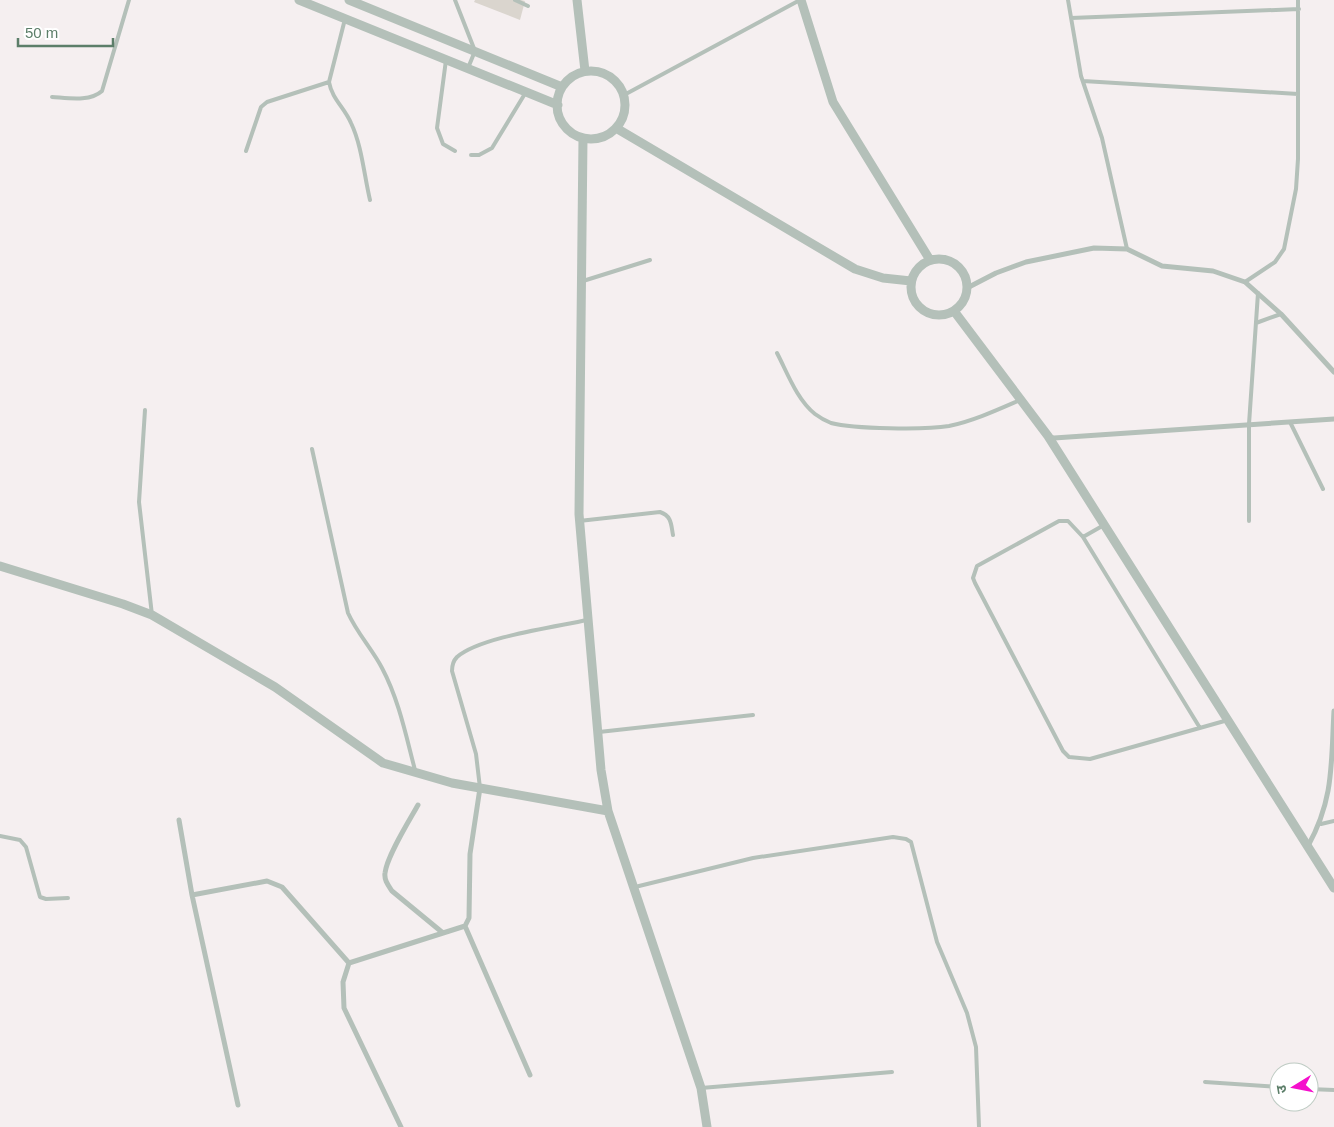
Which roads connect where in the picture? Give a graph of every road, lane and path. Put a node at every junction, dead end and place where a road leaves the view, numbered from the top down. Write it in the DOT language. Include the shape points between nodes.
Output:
graph roads {
  1 [pos="129,0"];
  2 [pos="299,0"];
  3 [pos="349,0"];
  4 [pos="455,0"];
  5 [pos="515,0"];
  6 [pos="577,0"];
  7 [pos="801,0"];
  8 [pos="1068,0"];
  9 [pos="1298,0"];
  10 [pos="528,6"];
  11 [pos="1299,9"];
  12 [pos="1071,18"];
  13 [pos="345,19"];
  14 [pos="475,51"];
  15 [pos="446,59"];
  16 [pos="468,68"];
  17 [pos="585,71"];
  18 [pos="329,82"];
  19 [pos="1083,82"];
  20 [pos="562,87"];
  21 [pos="526,92"];
  22 [pos="1298,94"];
  23 [pos="624,95"];
  24 [pos="52,97"];
  25 [pos="558,105"];
  26 [pos="616,128"];
  27 [pos="583,138"];
  28 [pos="246,151"];
  29 [pos="455,151"];
  30 [pos="471,155"];
  31 [pos="370,200"];
  32 [pos="1127,249"];
  33 [pos="650,260"];
  34 [pos="930,260"];
  35 [pos="911,280"];
  36 [pos="580,282"];
  37 [pos="1245,282"];
  38 [pos="967,288"];
  39 [pos="1258,292"];
  40 [pos="954,311"];
  41 [pos="1281,314"];
  42 [pos="1256,323"];
  43 [pos="777,353"];
  44 [pos="1334,372"];
  45 [pos="1021,400"];
  46 [pos="146,410"];
  47 [pos="1334,419"];
  48 [pos="1290,422"];
  49 [pos="1249,424"];
  50 [pos="1048,436"];
  51 [pos="312,449"];
  52 [pos="1323,489"];
  53 [pos="579,521"];
  54 [pos="1249,521"];
  55 [pos="1104,524"];
  56 [pos="673,535"];
  57 [pos="1083,537"];
  58 [pos="0,566"];
  59 [pos="152,615"];
  60 [pos="587,620"];
  61 [pos="1334,711"];
  62 [pos="753,715"];
  63 [pos="1228,720"];
  64 [pos="1200,728"];
  65 [pos="597,732"];
  66 [pos="416,773"];
  67 [pos="480,788"];
  68 [pos="418,804"];
  69 [pos="608,811"];
  70 [pos="179,820"];
  71 [pos="1334,821"];
  72 [pos="1321,824"];
  73 [pos="0,836"];
  74 [pos="1308,846"];
  75 [pos="635,887"];
  76 [pos="1334,888"];
  77 [pos="192,895"];
  78 [pos="68,898"];
  79 [pos="465,926"];
  80 [pos="443,933"];
  81 [pos="349,963"];
  82 [pos="892,1072"];
  83 [pos="530,1076"];
  84 [pos="1205,1082"];
  85 [pos="1269,1086"];
  86 [pos="701,1088"];
  87 [pos="1319,1089"];
  88 [pos="1334,1090"];
  89 [pos="238,1105"];
  90 [pos="401,1127"];
  91 [pos="707,1127"];
  92 [pos="979,1127"];
  1 -- 24 [label="lane" via="102,91 89,98"];
  2 -- 13 [label="street"];
  3 -- 14 [label="street"];
  4 -- 14 [label="lane"];
  5 -- 10 [label="lane"];
  6 -- 17 [label="street"];
  7 -- 23 [label="lane"];
  7 -- 34 [label="street" via="833,102"];
  8 -- 12 [label="lane"];
  9 -- 11 [label="lane"];
  11 -- 12 [label="lane"];
  11 -- 22 [label="lane"];
  12 -- 19 [label="lane"];
  13 -- 15 [label="street"];
  13 -- 18 [label="lane"];
  14 -- 16 [label="lane"];
  14 -- 20 [label="street"];
  15 -- 16 [label="street"];
  15 -- 29 [label="lane" via="438,128 443,144"];
  16 -- 21 [label="street"];
  17 -- 20 [label="street"];
  17 -- 23 [label="street" via="610,77"];
  18 -- 28 [label="lane" via="266,102 261,107"];
  18 -- 31 [label="lane" via="330,92 346,114 355,135"];
  19 -- 22 [label="lane"];
  19 -- 32 [label="lane" via="1102,138"];
  20 -- 25 [label="street"];
  21 -- 25 [label="street"];
  21 -- 30 [label="lane" via="492,148 479,155"];
  22 -- 37 [label="lane" via="1296,189 1284,249 1275,262"];
  23 -- 26 [label="street" via="623,118"];
  25 -- 27 [label="street" via="561,121 567,130"];
  26 -- 27 [label="street" via="597,139"];
  26 -- 35 [label="street" via="855,270 883,278"];
  27 -- 36 [label="street"];
  32 -- 37 [label="street" via="1162,266 1213,271"];
  32 -- 38 [label="street" via="1094,248 1026,262"];
  33 -- 36 [label="lane"];
  34 -- 35 [label="street" via="915,271"];
  34 -- 38 [label="street" via="948,260 956,264 966,279"];
  35 -- 40 [label="street" via="911,290 920,307 937,315"];
  36 -- 53 [label="street"];
  37 -- 39 [label="street"];
  38 -- 40 [label="street" via="965,297"];
  39 -- 41 [label="street"];
  39 -- 42 [label="lane"];
  40 -- 45 [label="street"];
  41 -- 42 [label="lane"];
  41 -- 44 [label="street"];
  42 -- 49 [label="lane"];
  43 -- 45 [label="lane" via="805,403 815,414 829,422 844,425 947,426 969,421"];
  45 -- 50 [label="street"];
  46 -- 59 [label="lane" via="139,502"];
  47 -- 48 [label="street"];
  48 -- 49 [label="street"];
  48 -- 52 [label="lane"];
  49 -- 50 [label="street"];
  49 -- 54 [label="lane"];
  50 -- 55 [label="street"];
  51 -- 66 [label="lane" via="348,613 356,631 382,667 395,695"];
  53 -- 56 [label="lane" via="660,512 670,519"];
  53 -- 60 [label="street"];
  55 -- 57 [label="lane"];
  55 -- 63 [label="street"];
  57 -- 64 [label="lane"];
  57 -- 64 [label="lane" via="1068,521 1059,521 977,566 973,578 1063,751 1069,757 1090,759"];
  58 -- 59 [label="street"];
  59 -- 66 [label="street" via="275,687 383,763"];
  60 -- 65 [label="street"];
  60 -- 67 [label="lane" via="490,642 457,657 452,664 476,754"];
  61 -- 72 [label="street" via="1330,790"];
  62 -- 65 [label="lane"];
  63 -- 64 [label="lane"];
  63 -- 74 [label="street"];
  65 -- 69 [label="street"];
  66 -- 67 [label="street"];
  67 -- 69 [label="street"];
  67 -- 79 [label="street" via="470,854 469,918"];
  68 -- 80 [label="street" via="384,874 392,891"];
  69 -- 75 [label="street"];
  70 -- 77 [label="street"];
  71 -- 72 [label="lane"];
  72 -- 74 [label="street"];
  73 -- 78 [label="lane" via="20,840 26,847 40,897"];
  74 -- 76 [label="street"];
  75 -- 86 [label="street"];
  75 -- 92 [label="lane" via="753,858 892,837 906,838 911,842 937,942 972,1031 976,1047"];
  77 -- 81 [label="street" via="275,882"];
  77 -- 89 [label="street"];
  79 -- 80 [label="street"];
  79 -- 83 [label="street"];
  80 -- 81 [label="street"];
  81 -- 90 [label="street" via="343,982 344,1008"];
  82 -- 86 [label="lane"];
  84 -- 85 [label="lane"];
  86 -- 91 [label="street"];
  87 -- 88 [label="lane"];
}
